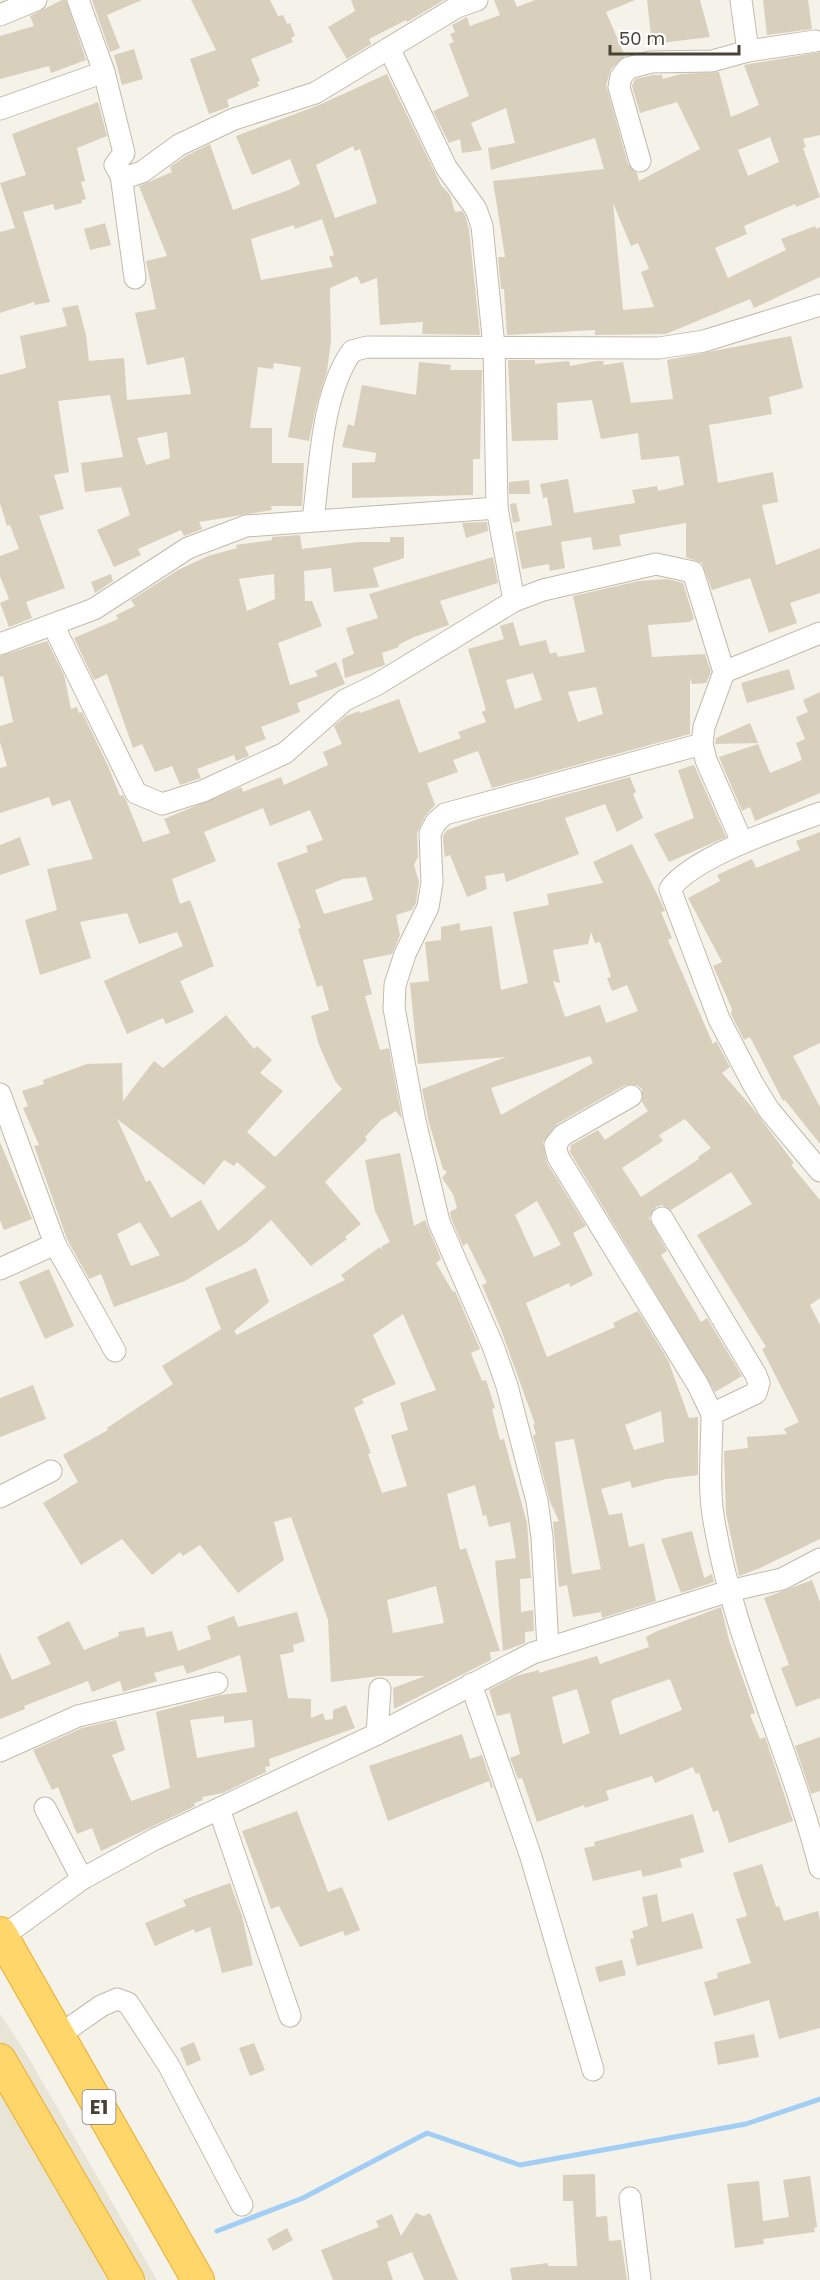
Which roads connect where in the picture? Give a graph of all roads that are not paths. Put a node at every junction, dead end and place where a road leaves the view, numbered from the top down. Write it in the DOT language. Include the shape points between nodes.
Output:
graph roads {
  1 [pos="36,0"];
  2 [pos="78,0"];
  3 [pos="477,0"];
  4 [pos="741,0"];
  5 [pos="0,15"];
  6 [pos="815,41"];
  7 [pos="389,48"];
  8 [pos="748,51"];
  9 [pos="104,72"];
  10 [pos="0,109"];
  11 [pos="640,160"];
  12 [pos="121,175"];
  13 [pos="135,279"];
  14 [pos="820,305"];
  15 [pos="494,347"];
  16 [pos="497,508"];
  17 [pos="313,520"];
  18 [pos="514,601"];
  19 [pos="53,625"];
  20 [pos="820,633"];
  21 [pos="0,644"];
  22 [pos="724,672"];
  23 [pos="702,744"];
  24 [pos="820,813"];
  25 [pos="742,842"];
  26 [pos="0,1094"];
  27 [pos="631,1096"];
  28 [pos="820,1171"];
  29 [pos="662,1218"];
  30 [pos="56,1244"];
  31 [pos="0,1269"];
  32 [pos="116,1351"];
  33 [pos="712,1414"];
  34 [pos="51,1471"];
  35 [pos="0,1497"];
  36 [pos="820,1559"];
  37 [pos="729,1592"];
  38 [pos="548,1648"];
  39 [pos="217,1683"];
  40 [pos="471,1684"];
  41 [pos="380,1689"];
  42 [pos="377,1734"];
  43 [pos="0,1750"];
  44 [pos="45,1808"];
  45 [pos="219,1809"];
  46 [pos="820,1868"];
  47 [pos="82,1880"];
  48 [pos="1,1935"];
  49 [pos="290,2016"];
  50 [pos="58,2036"];
  51 [pos="593,2070"];
  52 [pos="4,2077"];
  53 [pos="630,2198"];
  54 [pos="242,2205"];
  55 [pos="128,2280"];
  56 [pos="198,2280"];
  57 [pos="640,2280"];
  1 -- 5 [label="street"];
  2 -- 9 [label="street"];
  3 -- 7 [label="street" via="457,7"];
  4 -- 8 [label="street"];
  6 -- 8 [label="street"];
  7 -- 12 [label="street" via="315,93 234,119 179,145 142,172"];
  7 -- 15 [label="street" via="446,167 476,209 482,226"];
  8 -- 11 [label="street" via="712,61 651,62 628,68 619,87"];
  9 -- 10 [label="street"];
  9 -- 12 [label="street" via="124,153 115,165"];
  12 -- 13 [label="street"];
  14 -- 15 [label="street" via="704,340 659,348"];
  15 -- 16 [label="street"];
  15 -- 17 [label="street" via="367,347 352,351 327,415"];
  16 -- 17 [label="street"];
  16 -- 18 [label="street"];
  17 -- 19 [label="street" via="246,526 188,548 94,609"];
  18 -- 19 [label="street" via="345,700 285,753 203,791 162,804 136,793"];
  18 -- 22 [label="street" via="543,590 656,564 693,572"];
  19 -- 21 [label="street"];
  20 -- 22 [label="street"];
  22 -- 23 [label="street" via="704,727"];
  23 -- 25 [label="street"];
  23 -- 38 [label="street" via="445,814 430,833 432,883 428,907 395,985 394,1008 439,1222 493,1346 537,1501"];
  24 -- 25 [label="street"];
  25 -- 28 [label="street" via="677,879 670,889 672,902 719,1019 753,1084 769,1110"];
  26 -- 30 [label="street"];
  27 -- 33 [label="street" via="563,1136 555,1145 558,1157 698,1384"];
  29 -- 33 [label="street" via="759,1383 756,1393"];
  30 -- 31 [label="street"];
  30 -- 32 [label="street"];
  33 -- 37 [label="street" via="713,1513"];
  34 -- 35 [label="street"];
  36 -- 37 [label="street" via="782,1579"];
  37 -- 38 [label="street"];
  37 -- 46 [label="street"];
  38 -- 40 [label="street"];
  39 -- 43 [label="street" via="78,1716"];
  40 -- 42 [label="street"];
  40 -- 51 [label="street" via="531,1857"];
  41 -- 42 [label="street"];
  42 -- 45 [label="street"];
  44 -- 47 [label="street"];
  45 -- 47 [label="street"];
  45 -- 49 [label="street"];
  47 -- 48 [label="street"];
  48 -- 50 [label="highway, E1"];
  50 -- 54 [label="street" via="101,2006 117,1999 128,2003 169,2066"];
  50 -- 56 [label="highway, E1"];
  52 -- 55 [label="highway"];
  53 -- 57 [label="street"];
}
